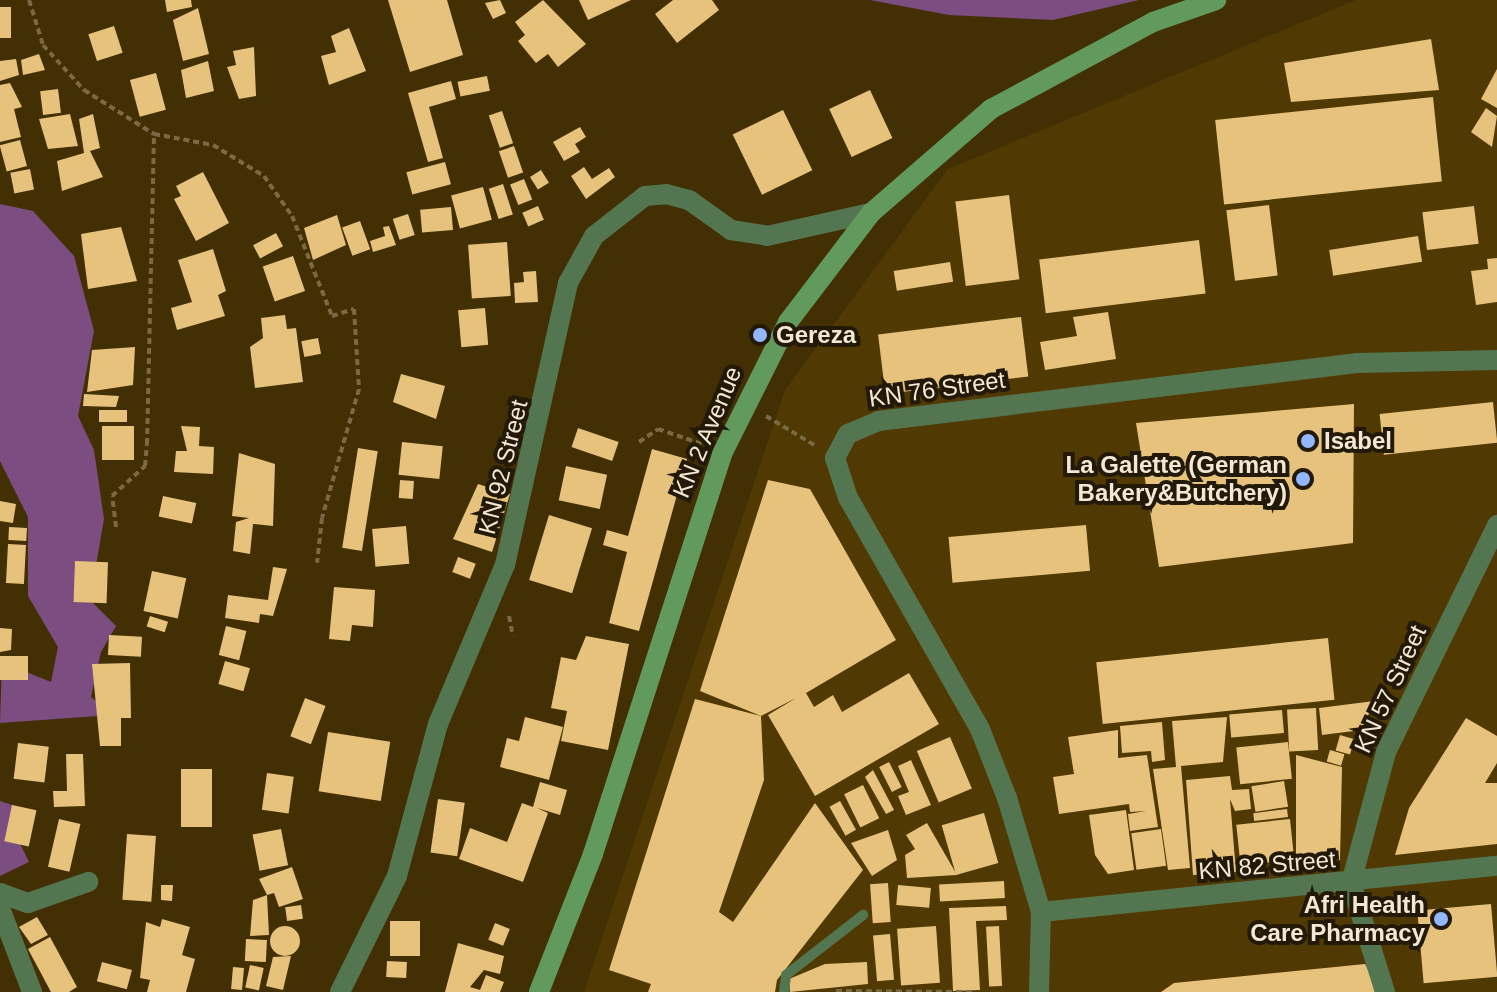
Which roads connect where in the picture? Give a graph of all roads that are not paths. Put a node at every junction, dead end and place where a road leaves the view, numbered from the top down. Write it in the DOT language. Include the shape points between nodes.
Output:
graph roads {
  1 [pos="1216,0"];
  2 [pos="871,213"];
  3 [pos="1497,360"];
  4 [pos="1497,525"];
  5 [pos="1497,866"];
  6 [pos="88,882"];
  7 [pos="1351,883"];
  8 [pos="0,893"];
  9 [pos="0,908"];
  10 [pos="1041,912"];
  11 [pos="863,915"];
  12 [pos="32,992"];
  13 [pos="340,992"];
  14 [pos="539,992"];
  15 [pos="784,992"];
  16 [pos="1039,992"];
  17 [pos="1385,992"];
  1 -- 2 [label="main road, KN 2 Avenue" via="1153,22 991,109"];
  2 -- 13 [label="street, KN 92 Street" via="767,236 731,230 689,200 666,194 645,196 594,236 568,283 505,565 438,724 397,876"];
  2 -- 14 [label="main road, KN 2 Avenue" via="788,322 743,402 593,854"];
  3 -- 10 [label="street, KN 76 Street" via="1357,363 878,421 848,434 835,458 848,498 980,729"];
  4 -- 7 [label="street, KN 57 Street" via="1386,752"];
  5 -- 7 [label="street, KN 82 Street"];
  6 -- 8 [label="street" via="28,903"];
  7 -- 10 [label="street, KN 82 Street"];
  7 -- 17 [label="street"];
  9 -- 12 [label="street"];
  10 -- 16 [label="street"];
  11 -- 15 [label="lane" via="786,975"];
}
